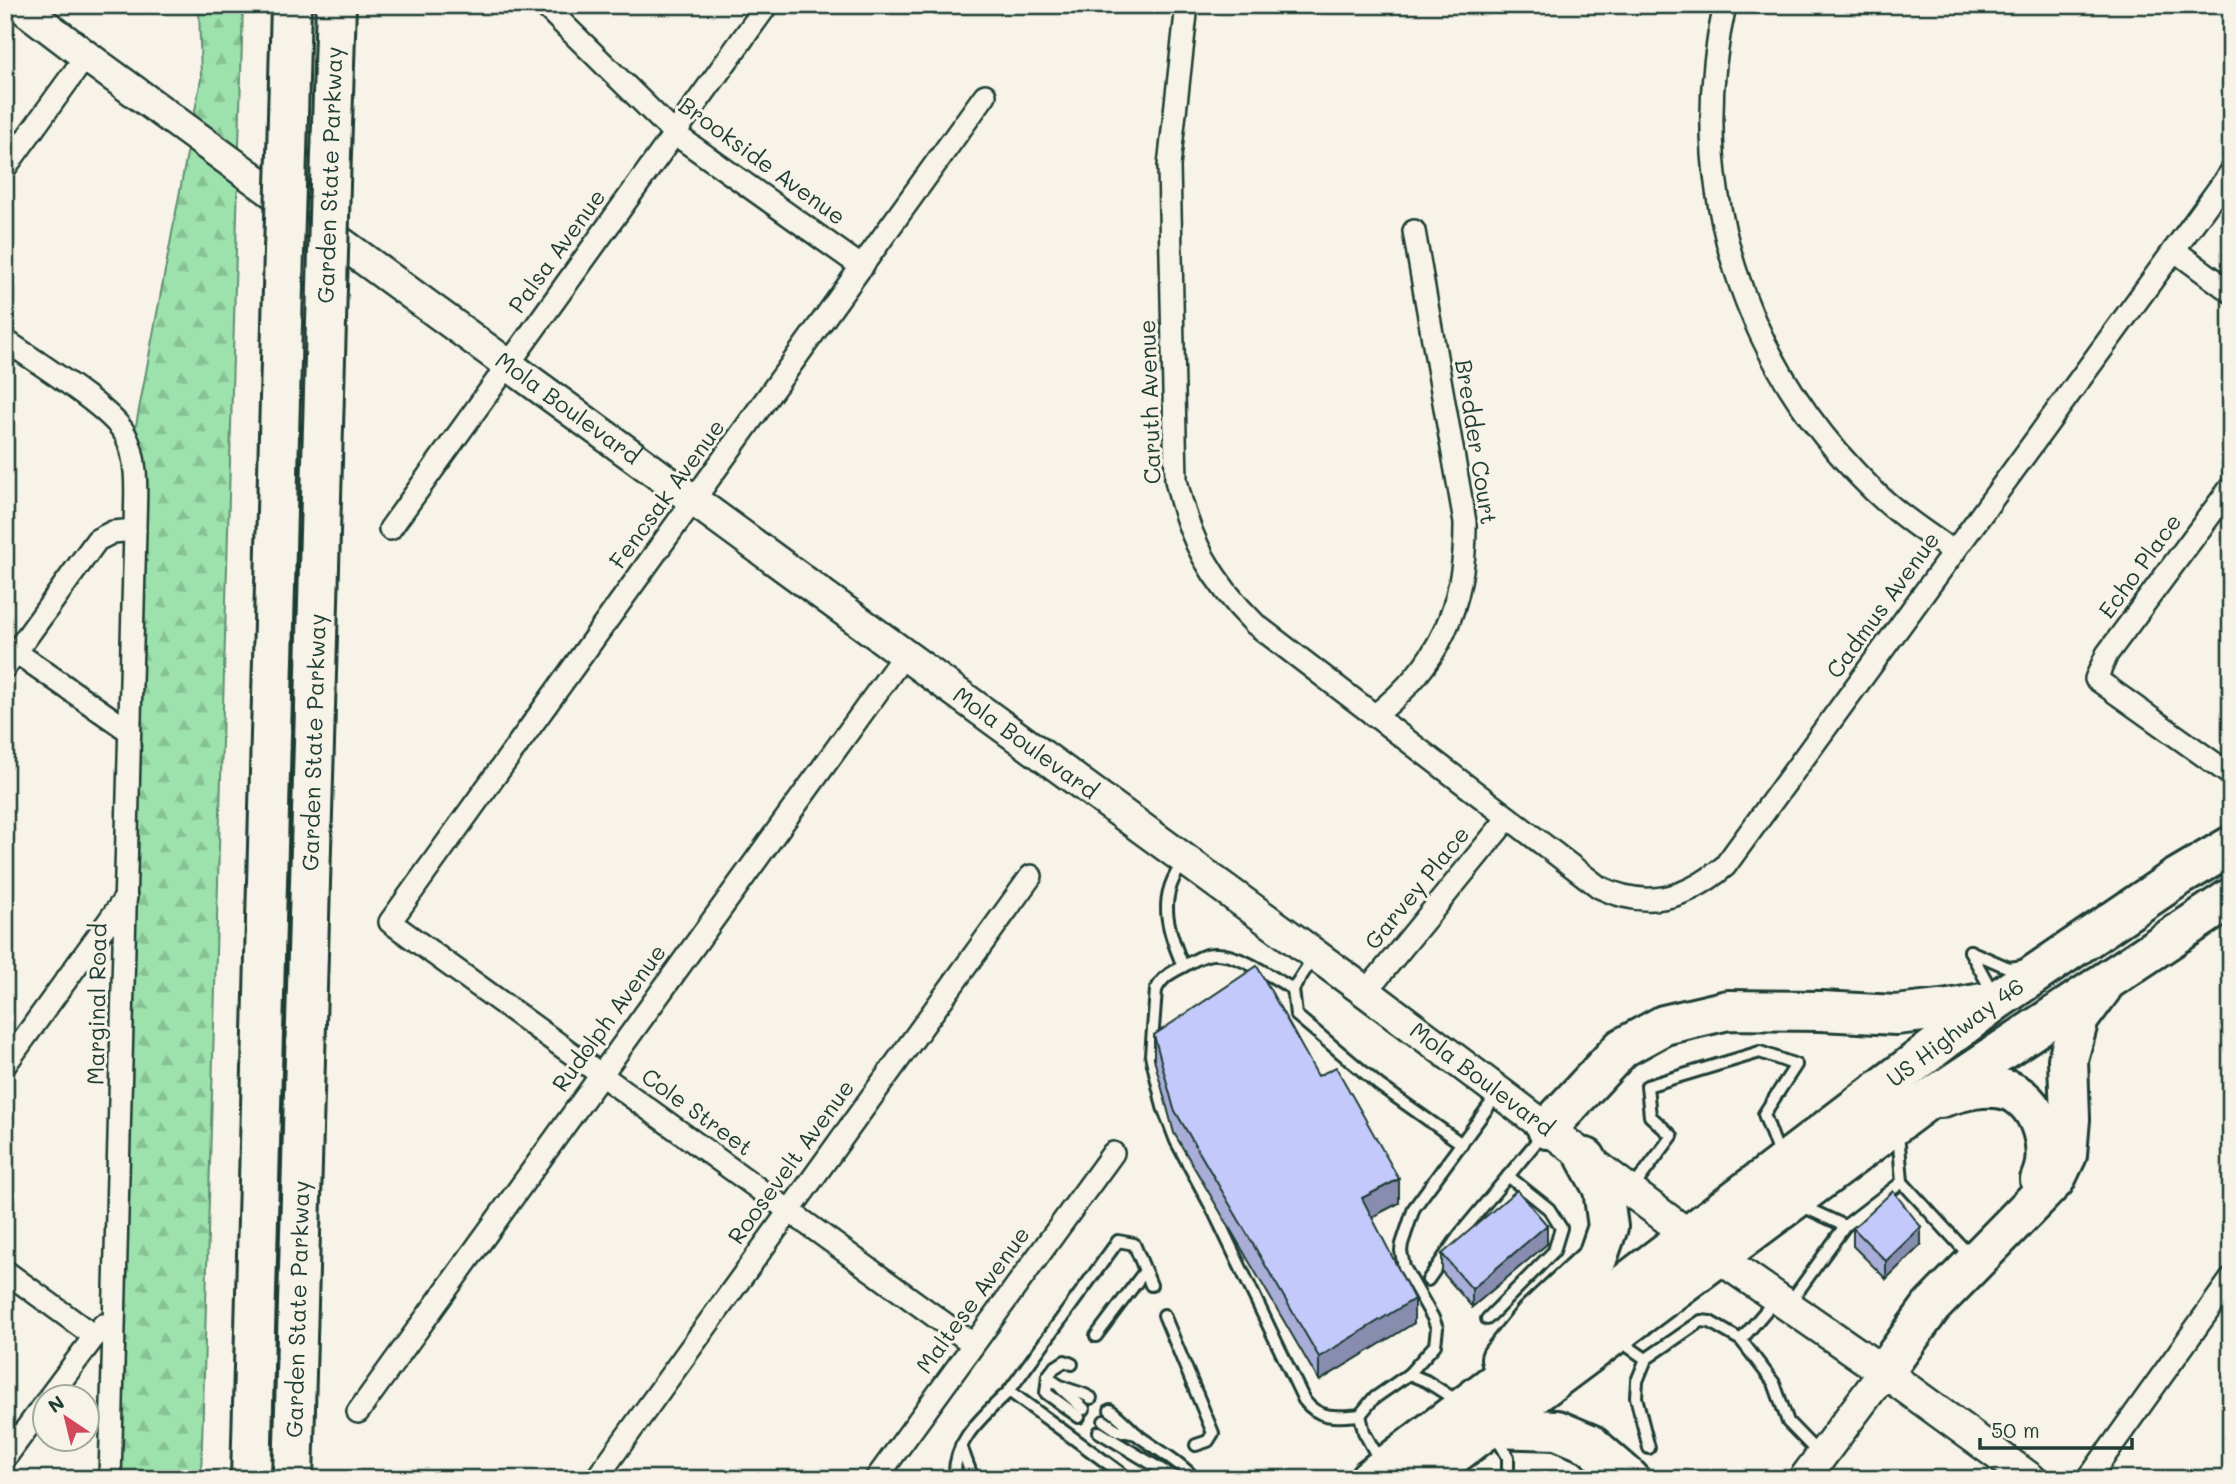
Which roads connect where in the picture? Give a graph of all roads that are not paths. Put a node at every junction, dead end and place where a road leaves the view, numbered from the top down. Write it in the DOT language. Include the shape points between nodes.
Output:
graph roads {
  1 [pos="19,5"];
  2 [pos="291,5"];
  3 [pos="336,5"];
  4 [pos="544,5"];
  5 [pos="766,5"];
  6 [pos="1187,5"];
  7 [pos="1725,5"];
  8 [pos="86,56"];
  9 [pos="985,95"];
  10 [pos="675,134"];
  11 [pos="13,139"];
  12 [pos="5,168"];
  13 [pos="2231,172"];
  14 [pos="1414,231"];
  15 [pos="2174,250"];
  16 [pos="862,267"];
  17 [pos="2231,292"];
  18 [pos="5,340"];
  19 [pos="506,364"];
  20 [pos="2231,487"];
  21 [pos="694,502"];
  22 [pos="390,529"];
  23 [pos="135,530"];
  24 [pos="1954,552"];
  25 [pos="904,655"];
  26 [pos="11,659"];
  27 [pos="1374,716"];
  28 [pos="129,732"];
  29 [pos="2231,775"];
  30 [pos="1508,818"];
  31 [pos="2231,846"];
  32 [pos="1186,861"];
  33 [pos="1031,876"];
  34 [pos="126,897"];
  35 [pos="2231,898"];
  36 [pos="390,922"];
  37 [pos="1315,955"];
  38 [pos="2050,964"];
  39 [pos="1182,966"];
  40 [pos="2109,978"];
  41 [pos="1293,989"];
  42 [pos="1366,992"];
  43 [pos="1997,1000"];
  44 [pos="5,1065"];
  45 [pos="601,1075"];
  46 [pos="1499,1092"];
  47 [pos="1911,1113"];
  48 [pos="1547,1129"];
  49 [pos="1462,1144"];
  50 [pos="1112,1153"];
  51 [pos="1586,1158"];
  52 [pos="1782,1163"];
  53 [pos="1508,1176"];
  54 [pos="1902,1182"];
  55 [pos="1630,1191"];
  56 [pos="1793,1202"];
  57 [pos="789,1209"];
  58 [pos="2024,1211"];
  59 [pos="1845,1226"];
  60 [pos="1703,1246"];
  61 [pos="1975,1262"];
  62 [pos="1145,1271"];
  63 [pos="5,1272"];
  64 [pos="2231,1279"];
  65 [pos="1428,1280"];
  66 [pos="257,1285"];
  67 [pos="1151,1285"];
  68 [pos="1782,1302"];
  69 [pos="1164,1315"];
  70 [pos="115,1319"];
  71 [pos="1487,1319"];
  72 [pos="93,1336"];
  73 [pos="1096,1336"];
  74 [pos="1613,1336"];
  75 [pos="1741,1340"];
  76 [pos="973,1344"];
  77 [pos="1646,1359"];
  78 [pos="1072,1364"];
  79 [pos="1884,1372"];
  80 [pos="1409,1374"];
  81 [pos="1048,1376"];
  82 [pos="60,1382"];
  83 [pos="1061,1388"];
  84 [pos="1009,1391"];
  85 [pos="1091,1398"];
  86 [pos="1110,1410"];
  87 [pos="358,1412"];
  88 [pos="1360,1415"];
  89 [pos="1476,1417"];
  90 [pos="32,1421"];
  91 [pos="1137,1434"];
  92 [pos="1196,1445"];
  93 [pos="961,1446"];
  94 [pos="5,1458"];
  95 [pos="1640,1463"];
  96 [pos="1812,1467"];
  97 [pos="1377,1473"];
  98 [pos="1433,1475"];
  99 [pos="110,1479"];
  100 [pos="236,1479"];
  101 [pos="251,1479"];
  102 [pos="293,1479"];
  103 [pos="596,1479"];
  104 [pos="876,1479"];
  105 [pos="955,1479"];
  106 [pos="973,1479"];
  107 [pos="1129,1479"];
  108 [pos="1177,1479"];
  109 [pos="1195,1479"];
  110 [pos="1508,1479"];
  111 [pos="2031,1479"];
  112 [pos="2088,1479"];
  1 -- 8 [label="street, Mola Boulevard"];
  2 -- 66 [label="highway, Garden State Parkway, bridge"];
  3 -- 102 [label="highway, Garden State Parkway, bridge"];
  4 -- 10 [label="street, Brookside Avenue"];
  5 -- 10 [label="street, Palsa Avenue"];
  6 -- 27 [label="street, Caruth Avenue" via="1170,166 1176,480 1183,510 1194,541 1231,601"];
  7 -- 24 [label="street" via="1713,81 1715,177 1730,255 1757,330 1781,377 1838,455 1875,493"];
  8 -- 11 [label="street"];
  8 -- 19 [label="street, Mola Boulevard"];
  9 -- 16 [label="street, Fencsak Avenue"];
  10 -- 16 [label="street, Brookside Avenue"];
  10 -- 19 [label="street, Palsa Avenue"];
  11 -- 12 [label="street"];
  13 -- 15 [label="street, Cadmus Avenue"];
  14 -- 27 [label="street, Bredder Court" via="1465,522 1466,555 1450,623 1434,653 1417,677"];
  15 -- 17 [label="street"];
  15 -- 24 [label="street, Cadmus Avenue"];
  16 -- 21 [label="street, Fencsak Avenue"];
  18 -- 23 [label="street, Marginal Road" via="110,415 125,434 136,479"];
  19 -- 21 [label="street, Mola Boulevard"];
  19 -- 22 [label="street, Palsa Avenue"];
  20 -- 29 [label="street, Echo Place" via="2107,654 2096,679"];
  21 -- 25 [label="street, Mola Boulevard"];
  21 -- 36 [label="street, Fencsak Avenue"];
  23 -- 26 [label="street" via="113,532 97,540"];
  23 -- 28 [label="street, Marginal Road"];
  24 -- 30 [label="street, Cadmus Avenue" via="1724,866 1706,882 1657,900 1611,893"];
  25 -- 32 [label="street, Mola Boulevard"];
  25 -- 45 [label="street, Rudolph Avenue"];
  26 -- 28 [label="street"];
  27 -- 30 [label="street, Caruth Avenue"];
  28 -- 34 [label="street, Marginal Road"];
  30 -- 42 [label="street, Garvey Place"];
  31 -- 38 [label="highway, US Highway 46" via="2175,878"];
  32 -- 37 [label="street, Mola Boulevard"];
  32 -- 39 [label="lane" via="1170,883 1166,914"];
  33 -- 57 [label="street, Roosevelt Avenue"];
  34 -- 44 [label="street"];
  34 -- 70 [label="street, Marginal Road"];
  35 -- 40 [label="highway, US Highway 46"];
  36 -- 45 [label="street, Cole Street"];
  37 -- 41 [label="lane"];
  37 -- 42 [label="street, Mola Boulevard"];
  38 -- 43 [label="highway, US Highway 46"];
  38 -- 43 [label="lane" via="2009,968 1970,951"];
  39 -- 41 [label="lane" via="1214,953 1226,955"];
  39 -- 88 [label="lane" via="1156,990 1152,1033 1151,1055 1170,1127 1304,1400 1323,1416"];
  40 -- 47 [label="highway, US Highway 46"];
  40 -- 58 [label="highway" via="2079,1019 2068,1059 2067,1155 2054,1180"];
  41 -- 49 [label="lane" via="1296,1015 1378,1085"];
  42 -- 46 [label="street, Mola Boulevard"];
  43 -- 48 [label="highway" via="1896,1016 1728,1010 1664,1025 1622,1048"];
  43 -- 52 [label="highway, US Highway 46"];
  45 -- 57 [label="street, Cole Street"];
  45 -- 87 [label="street, Rudolph Avenue"];
  46 -- 48 [label="street, Mola Boulevard"];
  46 -- 49 [label="lane"];
  47 -- 54 [label="lane"];
  47 -- 56 [label="highway, US Highway 46"];
  47 -- 58 [label="highway" via="1963,1091 1990,1088 2010,1091 2025,1101 2047,1147 2043,1173"];
  48 -- 51 [label="street, Mola Boulevard"];
  48 -- 53 [label="lane"];
  49 -- 80 [label="lane" via="1414,1208 1401,1251 1404,1267 1437,1328 1435,1345"];
  50 -- 76 [label="street, Maltese Avenue"];
  51 -- 55 [label="street, Mola Boulevard"];
  51 -- 89 [label="highway" via="1603,1189 1608,1227 1597,1259 1534,1318"];
  52 -- 55 [label="lane" via="1763,1114 1796,1065 1760,1052 1647,1086 1650,1116 1672,1136"];
  52 -- 60 [label="highway, US Highway 46"];
  53 -- 65 [label="lane"];
  53 -- 71 [label="lane" via="1549,1209 1560,1228 1554,1251"];
  54 -- 59 [label="lane"];
  54 -- 61 [label="lane"];
  55 -- 60 [label="street, Mola Boulevard"];
  56 -- 59 [label="lane"];
  56 -- 60 [label="highway, US Highway 46"];
  57 -- 76 [label="street, Cole Street"];
  57 -- 103 [label="street, Roosevelt Avenue"];
  58 -- 61 [label="highway"];
  59 -- 68 [label="lane"];
  60 -- 68 [label="street, Mola Boulevard"];
  60 -- 74 [label="highway"];
  60 -- 89 [label="highway"];
  61 -- 79 [label="highway" via="1931,1307"];
  62 -- 67 [label="lane"];
  62 -- 73 [label="lane"];
  62 -- 84 [label="lane" via="1134,1244 1118,1241"];
  63 -- 72 [label="street"];
  64 -- 112 [label="street"];
  66 -- 100 [label="highway"];
  66 -- 101 [label="highway, Garden State Parkway"];
  68 -- 75 [label="lane"];
  68 -- 79 [label="street, Mola Boulevard"];
  69 -- 92 [label="lane" via="1213,1433 1208,1441"];
  70 -- 72 [label="street"];
  70 -- 99 [label="street, Marginal Road"];
  72 -- 82 [label="street"];
  74 -- 77 [label="lane"];
  74 -- 89 [label="highway"];
  75 -- 77 [label="lane" via="1704,1321"];
  75 -- 96 [label="lane" via="1774,1383"];
  76 -- 104 [label="street, Maltese Avenue"];
  77 -- 95 [label="lane" via="1636,1388"];
  78 -- 81 [label="lane" via="1065,1360"];
  79 -- 96 [label="street"];
  79 -- 111 [label="street, Mola Boulevard"];
  80 -- 88 [label="lane" via="1373,1399"];
  80 -- 89 [label="lane"];
  81 -- 83 [label="lane"];
  81 -- 83 [label="lane" via="1046,1393 1082,1413"];
  83 -- 85 [label="lane"];
  84 -- 93 [label="lane" via="971,1429"];
  84 -- 107 [label="lane"];
  86 -- 91 [label="lane"];
  88 -- 97 [label="lane"];
  89 -- 95 [label="highway" via="1558,1430"];
  89 -- 97 [label="highway"];
  89 -- 98 [label="highway"];
  89 -- 110 [label="lane" via="1508,1457"];
  90 -- 94 [label="street"];
  91 -- 108 [label="lane" via="1101,1427"];
  91 -- 109 [label="lane"];
  93 -- 105 [label="lane"];
  93 -- 106 [label="lane"];
}
